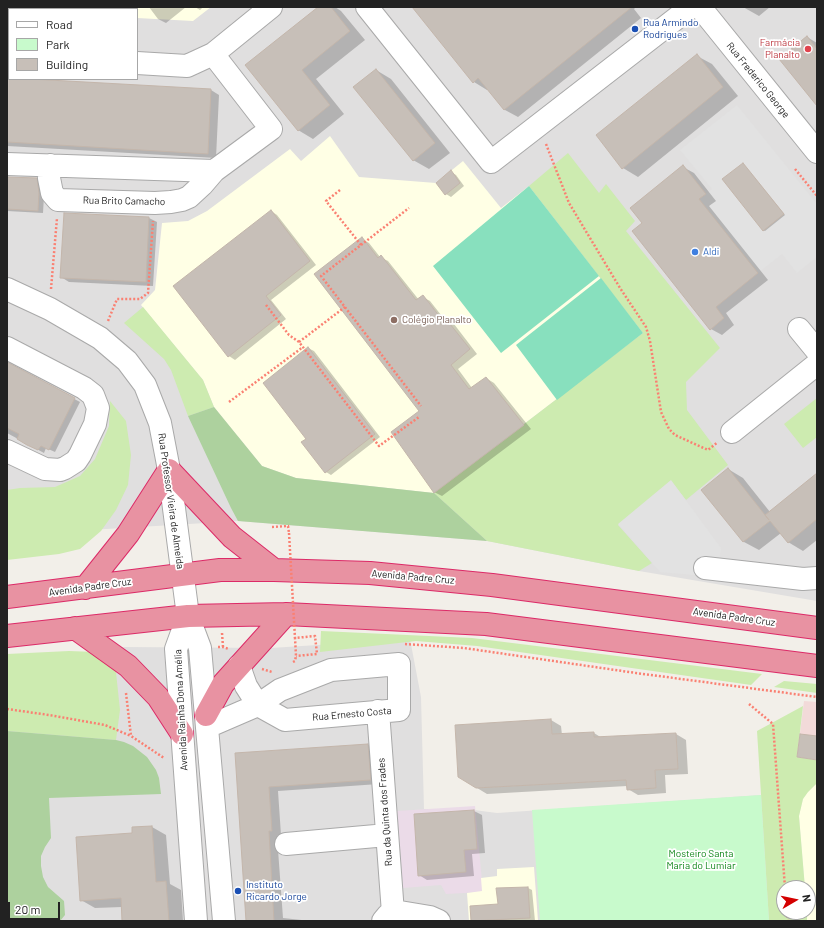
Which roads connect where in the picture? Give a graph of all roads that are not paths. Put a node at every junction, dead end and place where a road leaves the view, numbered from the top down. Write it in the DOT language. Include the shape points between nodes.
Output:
graph roads {
  1 [pos="271,7"];
  2 [pos="367,7"];
  3 [pos="691,7"];
  4 [pos="700,7"];
  5 [pos="213,54"];
  6 [pos="138,63"];
  7 [pos="817,152"];
  8 [pos="7,164"];
  9 [pos="50,165"];
  10 [pos="214,171"];
  11 [pos="7,289"];
  12 [pos="799,329"];
  13 [pos="7,348"];
  14 [pos="817,351"];
  15 [pos="817,364"];
  16 [pos="732,432"];
  17 [pos="7,451"];
  18 [pos="168,470"];
  19 [pos="705,568"];
  20 [pos="274,570"];
  21 [pos="182,574"];
  22 [pos="817,578"];
  23 [pos="85,588"];
  24 [pos="7,597"];
  25 [pos="286,614"];
  26 [pos="188,616"];
  27 [pos="75,628"];
  28 [pos="817,628"];
  29 [pos="7,636"];
  30 [pos="817,666"];
  31 [pos="248,667"];
  32 [pos="258,705"];
  33 [pos="378,711"];
  34 [pos="206,721"];
  35 [pos="182,734"];
  36 [pos="387,835"];
  37 [pos="286,844"];
  38 [pos="388,917"];
  39 [pos="196,921"];
  40 [pos="224,921"];
  41 [pos="438,921"];
  1 -- 5 [label="street"];
  2 -- 3 [label="street" via="491,162"];
  4 -- 7 [label="street, Rua Frederico George"];
  5 -- 6 [label="street" via="187,66"];
  5 -- 10 [label="street, Rua Brito Camacho" via="271,129"];
  8 -- 9 [label="street"];
  9 -- 10 [label="street"];
  9 -- 10 [label="street, Rua Brito Camacho" via="51,188 58,200 172,202 189,197"];
  11 -- 18 [label="street, Rua Professor Vieira de Almeida" via="50,309 100,338 126,361 145,385 160,423"];
  12 -- 14 [label="street"];
  13 -- 17 [label="street" via="84,388 93,395 98,408 95,424 80,455 65,468 45,469"];
  15 -- 16 [label="street"];
  18 -- 20 [label="highway" via="232,537"];
  18 -- 21 [label="street, Rua Professor Vieira de Almeida"];
  18 -- 23 [label="highway" via="128,534"];
  19 -- 22 [label="street" via="803,580"];
  20 -- 21 [label="highway, Avenida Padre Cruz" via="220,570"];
  20 -- 28 [label="highway, Avenida Padre Cruz" via="370,573 492,585"];
  21 -- 23 [label="highway, Avenida Padre Cruz"];
  21 -- 26 [label="street, Rua Professor Vieira de Almeida"];
  23 -- 24 [label="highway, Avenida Padre Cruz"];
  25 -- 26 [label="highway"];
  25 -- 30 [label="highway" via="486,624"];
  25 -- 31 [label="highway"];
  26 -- 27 [label="highway"];
  26 -- 34 [label="street" via="200,648"];
  26 -- 35 [label="street, Avenida Rainha Dona Amélia" via="176,650"];
  27 -- 29 [label="highway"];
  27 -- 35 [label="highway" via="128,666 158,697"];
  31 -- 32 [label="street" via="246,686"];
  31 -- 34 [label="highway" via="223,684"];
  32 -- 33 [label="street, Rua Ernesto Costa" via="285,720"];
  32 -- 33 [label="street, Rua Ernesto Costa" via="280,690 331,670 399,664 399,710"];
  32 -- 34 [label="street, Rua Ernesto Costa"];
  33 -- 36 [label="street, Rua da Quinta dos Frades"];
  34 -- 40 [label="street"];
  35 -- 39 [label="street, Avenida Rainha Dona Amélia"];
  36 -- 37 [label="street"];
  36 -- 38 [label="street, Rua da Quinta dos Frades"];
  38 -- 41 [label="street, Rua da Quinta dos Frades" via="400,912 430,917"];
}
